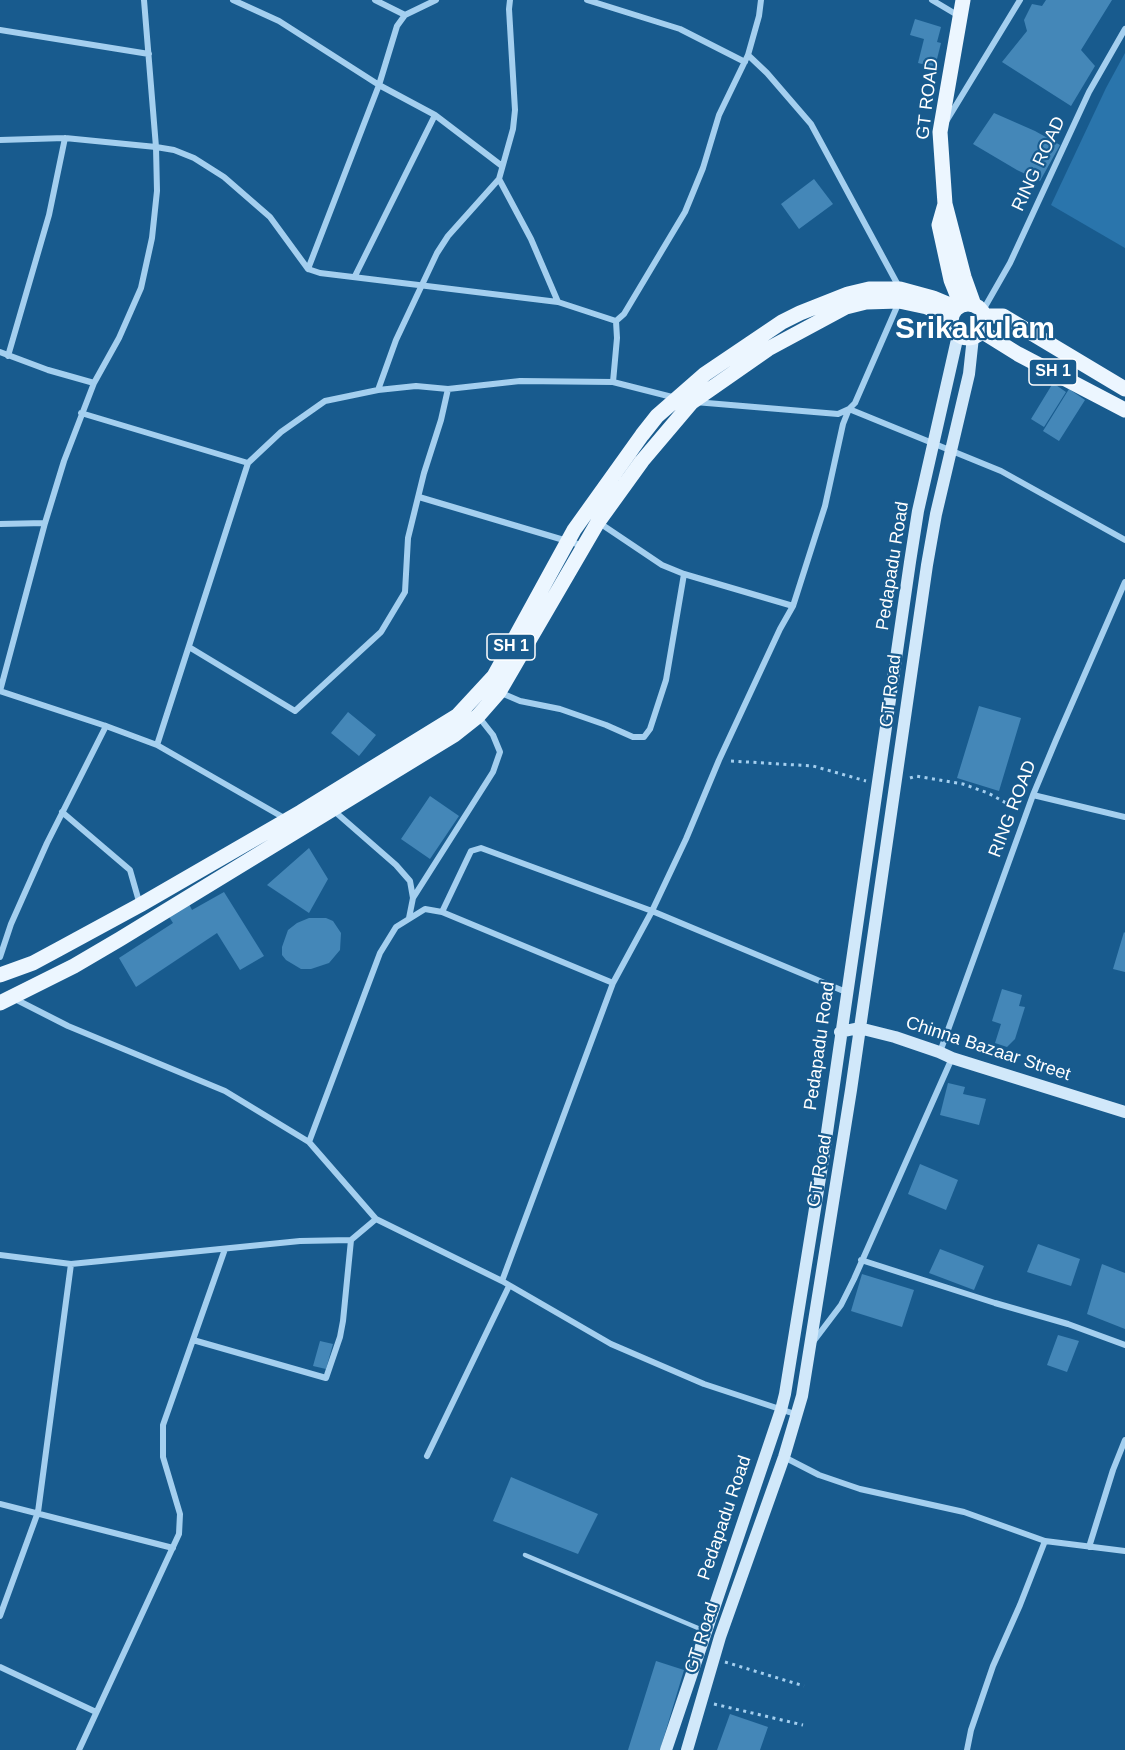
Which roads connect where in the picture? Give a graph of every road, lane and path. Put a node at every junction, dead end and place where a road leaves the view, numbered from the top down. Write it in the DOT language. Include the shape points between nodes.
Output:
graph roads {
  1 [pos="144,0"];
  2 [pos="233,0"];
  3 [pos="375,0"];
  4 [pos="436,0"];
  5 [pos="510,0"];
  6 [pos="587,0"];
  7 [pos="761,0"];
  8 [pos="932,0"];
  9 [pos="963,0"];
  10 [pos="1020,0"];
  11 [pos="405,15"];
  12 [pos="960,16"];
  13 [pos="1125,29"];
  14 [pos="0,30"];
  15 [pos="149,54"];
  16 [pos="746,58"];
  17 [pos="379,85"];
  18 [pos="435,115"];
  19 [pos="940,132"];
  20 [pos="65,138"];
  21 [pos="0,140"];
  22 [pos="156,147"];
  23 [pos="502,166"];
  24 [pos="499,179"];
  25 [pos="308,269"];
  26 [pos="355,276"];
  27 [pos="423,285"];
  28 [pos="900,295"];
  29 [pos="558,302"];
  30 [pos="968,310"];
  31 [pos="616,321"];
  32 [pos="977,334"];
  33 [pos="958,335"];
  34 [pos="0,352"];
  35 [pos="8,356"];
  36 [pos="613,382"];
  37 [pos="94,383"];
  38 [pos="447,389"];
  39 [pos="1125,389"];
  40 [pos="378,390"];
  41 [pos="676,398"];
  42 [pos="692,402"];
  43 [pos="849,409"];
  44 [pos="1125,410"];
  45 [pos="81,413"];
  46 [pos="933,444"];
  47 [pos="951,453"];
  48 [pos="248,463"];
  49 [pos="419,496"];
  50 [pos="598,522"];
  51 [pos="45,523"];
  52 [pos="0,524"];
  53 [pos="570,540"];
  54 [pos="1125,540"];
  55 [pos="585,547"];
  56 [pos="684,574"];
  57 [pos="1125,582"];
  58 [pos="793,606"];
  59 [pos="189,647"];
  60 [pos="0,691"];
  61 [pos="499,692"];
  62 [pos="478,716"];
  63 [pos="106,726"];
  64 [pos="157,745"];
  65 [pos="719,760"];
  66 [pos="897,783"];
  67 [pos="878,784"];
  68 [pos="1033,795"];
  69 [pos="332,810"];
  70 [pos="62,812"];
  71 [pos="1026,814"];
  72 [pos="1125,817"];
  73 [pos="288,819"];
  74 [pos="414,898"];
  75 [pos="140,904"];
  76 [pos="652,911"];
  77 [pos="442,912"];
  78 [pos="409,918"];
  79 [pos="0,957"];
  80 [pos="0,975"];
  81 [pos="614,983"];
  82 [pos="846,992"];
  83 [pos="6,1000"];
  84 [pos="859,1028"];
  85 [pos="840,1032"];
  86 [pos="939,1052"];
  87 [pos="952,1058"];
  88 [pos="1125,1112"];
  89 [pos="309,1142"];
  90 [pos="376,1219"];
  91 [pos="351,1240"];
  92 [pos="225,1249"];
  93 [pos="0,1255"];
  94 [pos="861,1260"];
  95 [pos="71,1264"];
  96 [pos="502,1281"];
  97 [pos="509,1286"];
  98 [pos="193,1340"];
  99 [pos="811,1344"];
  100 [pos="1125,1345"];
  101 [pos="781,1410"];
  102 [pos="798,1415"];
  103 [pos="1125,1440"];
  104 [pos="427,1456"];
  105 [pos="784,1457"];
  106 [pos="0,1504"];
  107 [pos="38,1512"];
  108 [pos="1045,1541"];
  109 [pos="1089,1547"];
  110 [pos="173,1548"];
  111 [pos="1125,1551"];
  112 [pos="525,1555"];
  113 [pos="0,1616"];
  114 [pos="705,1631"];
  115 [pos="714,1659"];
  116 [pos="0,1667"];
  117 [pos="804,1686"];
  118 [pos="700,1700"];
  119 [pos="96,1712"];
  120 [pos="803,1725"];
  121 [pos="79,1750"];
  122 [pos="666,1750"];
  123 [pos="687,1750"];
  124 [pos="966,1750"];
  1 -- 15 [label="street"];
  2 -- 17 [label="street" via="279,21"];
  3 -- 11 [label="street"];
  4 -- 11 [label="street"];
  5 -- 23 [label="street" via="514,110 513,129"];
  6 -- 16 [label="street" via="680,29"];
  7 -- 16 [label="street"];
  8 -- 12 [label="street"];
  9 -- 12 [label="main road, GT ROAD"];
  10 -- 19 [label="street"];
  11 -- 17 [label="street" via="392,38"];
  12 -- 19 [label="main road, GT ROAD"];
  13 -- 30 [label="street, RING ROAD" via="1089,92 1010,263"];
  14 -- 15 [label="street"];
  15 -- 22 [label="street"];
  16 -- 28 [label="street" via="767,73 811,124"];
  16 -- 31 [label="street" via="719,115 685,212 624,314"];
  17 -- 18 [label="street"];
  17 -- 25 [label="street"];
  18 -- 23 [label="street"];
  18 -- 26 [label="street"];
  19 -- 30 [label="main road, GT ROAD" via="945,204 964,277"];
  20 -- 21 [label="street"];
  20 -- 22 [label="street"];
  20 -- 35 [label="street" via="49,215"];
  22 -- 25 [label="street" via="194,158 224,177 270,217"];
  22 -- 37 [label="street" via="157,191 141,288"];
  23 -- 24 [label="street"];
  24 -- 27 [label="street" via="448,236"];
  24 -- 29 [label="street"];
  25 -- 26 [label="street"];
  26 -- 27 [label="street"];
  27 -- 29 [label="street"];
  27 -- 40 [label="street" via="396,340"];
  28 -- 30 [label="main road, SH 1" via="933,298"];
  28 -- 41 [label="main road, SH 1" via="869,289 800,313 705,374"];
  28 -- 42 [label="main road, SH 1" via="846,307 768,349"];
  28 -- 43 [label="street" via="855,403"];
  29 -- 31 [label="street"];
  30 -- 32 [label="main road" via="984,326"];
  30 -- 33 [label="main road, GT ROAD" via="951,324"];
  30 -- 39 [label="main road, SH 1" via="1003,316"];
  31 -- 36 [label="street"];
  32 -- 33 [label="main road, SH 1" via="968,338"];
  32 -- 44 [label="main road, SH 1"];
  32 -- 47 [label="main road, GT Road"];
  33 -- 46 [label="main road, Pedapadu Road"];
  34 -- 35 [label="street"];
  35 -- 37 [label="street"];
  36 -- 38 [label="street" via="520,381"];
  36 -- 41 [label="street"];
  37 -- 45 [label="street"];
  38 -- 40 [label="street" via="416,386"];
  38 -- 49 [label="street"];
  40 -- 48 [label="street" via="325,401 281,432"];
  41 -- 53 [label="main road, SH 1" via="642,435"];
  42 -- 43 [label="street" via="838,414"];
  42 -- 50 [label="main road, SH 1"];
  43 -- 46 [label="street"];
  43 -- 58 [label="street" via="825,506"];
  45 -- 48 [label="street"];
  45 -- 51 [label="street"];
  46 -- 47 [label="street"];
  46 -- 67 [label="main road, Pedapadu Road" via="909,562"];
  47 -- 54 [label="street" via="1001,471"];
  47 -- 66 [label="main road, GT Road" via="927,565"];
  48 -- 59 [label="street"];
  49 -- 53 [label="street"];
  49 -- 59 [label="street" via="408,538 405,592 381,632 295,711"];
  50 -- 55 [label="main road, SH 1"];
  50 -- 56 [label="street" via="662,565"];
  51 -- 52 [label="street"];
  51 -- 60 [label="street"];
  53 -- 55 [label="street"];
  53 -- 73 [label="main road, SH 1" via="494,676 457,716"];
  55 -- 61 [label="main road, SH 1"];
  56 -- 58 [label="street"];
  56 -- 61 [label="street" via="666,680 644,737 633,737 560,709"];
  57 -- 68 [label="street, RING ROAD"];
  58 -- 65 [label="street"];
  59 -- 64 [label="street"];
  60 -- 63 [label="street"];
  61 -- 62 [label="main road, SH 1"];
  62 -- 69 [label="main road, SH 1"];
  62 -- 74 [label="street" via="500,752 493,772"];
  63 -- 64 [label="street"];
  63 -- 70 [label="street"];
  64 -- 73 [label="street"];
  65 -- 67 [label="path" via="813,766"];
  65 -- 76 [label="street"];
  66 -- 71 [label="path" via="916,776 963,784"];
  66 -- 84 [label="main road, GT Road"];
  67 -- 82 [label="main road, Pedapadu Road"];
  68 -- 71 [label="street, RING ROAD"];
  68 -- 72 [label="street"];
  69 -- 74 [label="street" via="396,865 410,881"];
  69 -- 83 [label="main road, SH 1" via="74,966"];
  70 -- 75 [label="street" via="130,870"];
  70 -- 79 [label="street"];
  71 -- 86 [label="street, RING ROAD"];
  73 -- 75 [label="main road, SH 1"];
  74 -- 78 [label="street"];
  75 -- 80 [label="main road, SH 1" via="42,958"];
  76 -- 77 [label="street" via="481,848 471,851"];
  76 -- 81 [label="street"];
  76 -- 82 [label="street"];
  77 -- 78 [label="street" via="425,909"];
  77 -- 81 [label="street"];
  78 -- 89 [label="street" via="396,927 380,952"];
  81 -- 96 [label="street"];
  82 -- 85 [label="main road, Pedapadu Road"];
  83 -- 89 [label="street" via="225,1091"];
  84 -- 85 [label="main road, Chinna Bazaar Street"];
  84 -- 86 [label="main road, Chinna Bazaar Street"];
  84 -- 99 [label="main road, GT Road"];
  85 -- 101 [label="main road, Pedapadu Road"];
  86 -- 87 [label="main road, Chinna Bazaar Street"];
  87 -- 88 [label="main road, Chinna Bazaar Street"];
  87 -- 94 [label="street"];
  89 -- 90 [label="street"];
  90 -- 91 [label="street"];
  90 -- 96 [label="street"];
  91 -- 92 [label="street"];
  91 -- 98 [label="street" via="343,1322 326,1378"];
  92 -- 95 [label="street"];
  92 -- 98 [label="street"];
  93 -- 95 [label="street"];
  94 -- 99 [label="street" via="841,1305"];
  94 -- 100 [label="street"];
  95 -- 107 [label="street"];
  96 -- 97 [label="street"];
  97 -- 101 [label="street" via="633,1354"];
  97 -- 104 [label="street"];
  98 -- 110 [label="street" via="163,1425 163,1457 180,1514 179,1534"];
  99 -- 102 [label="main road, GT Road"];
  101 -- 102 [label="street"];
  101 -- 114 [label="main road, Pedapadu Road"];
  102 -- 105 [label="main road, GT Road"];
  103 -- 109 [label="street"];
  105 -- 108 [label="street" via="819,1475 860,1489 964,1512"];
  105 -- 115 [label="main road, GT Road"];
  106 -- 107 [label="street"];
  107 -- 110 [label="street"];
  107 -- 113 [label="street"];
  108 -- 109 [label="street"];
  108 -- 124 [label="street" via="993,1666"];
  109 -- 111 [label="street"];
  110 -- 119 [label="street"];
  112 -- 114 [label="lane"];
  114 -- 122 [label="main road, Pedapadu Road"];
  115 -- 117 [label="path"];
  115 -- 118 [label="main road, GT Road"];
  116 -- 119 [label="street"];
  118 -- 120 [label="path"];
  118 -- 123 [label="main road, GT Road"];
  119 -- 121 [label="street"];
}
